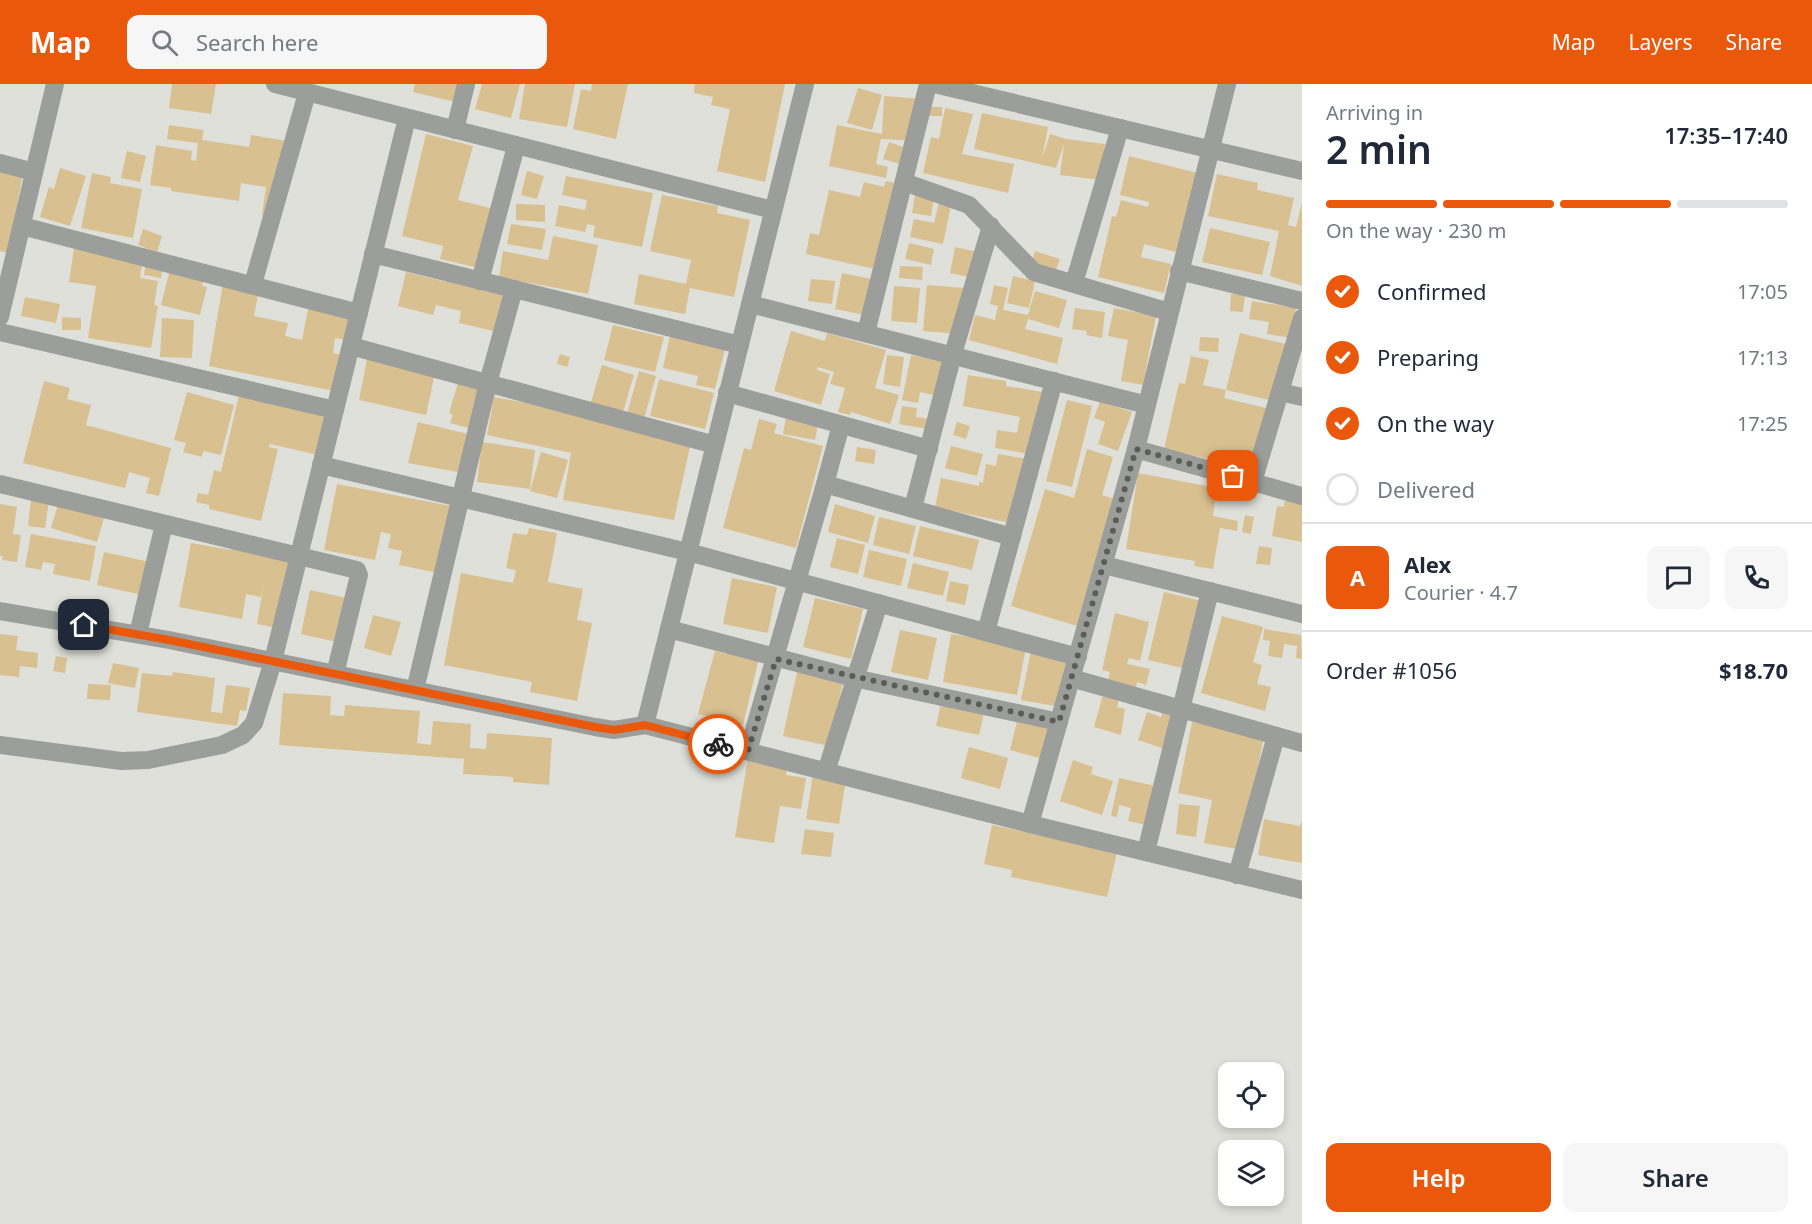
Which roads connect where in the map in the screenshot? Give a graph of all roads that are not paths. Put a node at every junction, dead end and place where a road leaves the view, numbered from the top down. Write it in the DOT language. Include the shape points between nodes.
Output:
graph roads {
  1 [pos="55,84"];
  2 [pos="275,84"];
  3 [pos="466,84"];
  4 [pos="805,84"];
  5 [pos="928,84"];
  6 [pos="934,84"];
  7 [pos="1227,84"];
  8 [pos="993,91"];
  9 [pos="335,92"];
  10 [pos="307,93"];
  11 [pos="407,118"];
  12 [pos="1120,128"];
  13 [pos="455,130"];
  14 [pos="516,146"];
  15 [pos="1209,150"];
  16 [pos="0,163"];
  17 [pos="1302,171"];
  18 [pos="34,172"];
  19 [pos="904,182"];
  20 [pos="773,210"];
  21 [pos="22,225"];
  22 [pos="991,226"];
  23 [pos="373,254"];
  24 [pos="1179,271"];
  25 [pos="5,276"];
  26 [pos="480,281"];
  27 [pos="1074,283"];
  28 [pos="253,284"];
  29 [pos="514,289"];
  30 [pos="1302,301"];
  31 [pos="750,304"];
  32 [pos="1169,312"];
  33 [pos="359,313"];
  34 [pos="0,317"];
  35 [pos="1302,318"];
  36 [pos="0,332"];
  37 [pos="866,333"];
  38 [pos="740,345"];
  39 [pos="351,346"];
  40 [pos="953,354"];
  41 [pos="1054,381"];
  42 [pos="488,383"];
  43 [pos="1280,392"];
  44 [pos="728,393"];
  45 [pos="1302,397"];
  46 [pos="1147,405"];
  47 [pos="335,410"];
  48 [pos="841,426"];
  49 [pos="715,445"];
  50 [pos="929,449"];
  51 [pos="1136,449"];
  52 [pos="321,465"];
  53 [pos="1253,482"];
  54 [pos="0,484"];
  55 [pos="825,484"];
  56 [pos="1302,496"];
  57 [pos="462,497"];
  58 [pos="913,508"];
  59 [pos="164,524"];
  60 [pos="1012,537"];
  61 [pos="688,552"];
  62 [pos="299,555"];
  63 [pos="1104,565"];
  64 [pos="798,582"];
  65 [pos="1210,591"];
  66 [pos="879,603"];
  67 [pos="0,611"];
  68 [pos="1302,614"];
  69 [pos="669,629"];
  70 [pos="986,632"];
  71 [pos="138,634"];
  72 [pos="1078,657"];
  73 [pos="776,659"];
  74 [pos="273,661"];
  75 [pos="335,674"];
  76 [pos="854,678"];
  77 [pos="1071,678"];
  78 [pos="415,690"];
  79 [pos="1181,709"];
  80 [pos="1059,722"];
  81 [pos="645,725"];
  82 [pos="1276,736"];
  83 [pos="1302,743"];
  84 [pos="0,745"];
  85 [pos="748,751"];
  86 [pos="826,772"];
  87 [pos="1030,824"];
  88 [pos="1146,852"];
  89 [pos="1237,875"];
  90 [pos="1302,890"];
  1 -- 18 [label="street"];
  2 -- 10 [label="street"];
  3 -- 13 [label="street"];
  4 -- 20 [label="street"];
  5 -- 19 [label="street"];
  6 -- 8 [label="street"];
  7 -- 15 [label="street"];
  8 -- 12 [label="street"];
  9 -- 10 [label="street"];
  9 -- 11 [label="street"];
  10 -- 28 [label="street"];
  11 -- 13 [label="street"];
  11 -- 23 [label="street"];
  12 -- 15 [label="street"];
  12 -- 27 [label="street"];
  13 -- 14 [label="street"];
  14 -- 20 [label="street"];
  14 -- 26 [label="street"];
  15 -- 17 [label="street"];
  15 -- 24 [label="street"];
  16 -- 18 [label="street"];
  18 -- 21 [label="street"];
  19 -- 22 [label="street" via="958,199 979,212"];
  19 -- 37 [label="street"];
  20 -- 31 [label="street"];
  21 -- 25 [label="street"];
  21 -- 28 [label="street"];
  22 -- 27 [label="street" via="1034,272"];
  22 -- 40 [label="street"];
  23 -- 26 [label="street"];
  23 -- 33 [label="street"];
  24 -- 30 [label="street"];
  24 -- 32 [label="street"];
  25 -- 34 [label="street"];
  26 -- 29 [label="street"];
  27 -- 32 [label="street"];
  28 -- 33 [label="street"];
  29 -- 38 [label="street"];
  29 -- 42 [label="street"];
  31 -- 37 [label="street"];
  31 -- 38 [label="street"];
  32 -- 46 [label="street"];
  33 -- 39 [label="street"];
  35 -- 43 [label="street"];
  36 -- 47 [label="street"];
  37 -- 40 [label="street"];
  38 -- 44 [label="street"];
  39 -- 42 [label="street"];
  39 -- 47 [label="street"];
  40 -- 41 [label="street"];
  40 -- 50 [label="street"];
  41 -- 46 [label="street"];
  41 -- 60 [label="street"];
  42 -- 49 [label="street"];
  42 -- 57 [label="street"];
  43 -- 45 [label="street"];
  43 -- 53 [label="street"];
  44 -- 48 [label="street"];
  44 -- 49 [label="street"];
  46 -- 51 [label="street"];
  47 -- 52 [label="street"];
  48 -- 50 [label="street"];
  48 -- 55 [label="street"];
  49 -- 61 [label="street"];
  50 -- 58 [label="street"];
  51 -- 53 [label="street"];
  51 -- 63 [label="street"];
  52 -- 57 [label="street"];
  52 -- 62 [label="street"];
  53 -- 56 [label="street"];
  54 -- 59 [label="street"];
  55 -- 58 [label="street"];
  55 -- 64 [label="street"];
  57 -- 61 [label="street"];
  57 -- 78 [label="street"];
  58 -- 60 [label="street"];
  59 -- 62 [label="street"];
  59 -- 71 [label="street"];
  60 -- 70 [label="street"];
  61 -- 64 [label="street"];
  61 -- 69 [label="street"];
  62 -- 74 [label="street"];
  62 -- 75 [label="street" via="358,572"];
  63 -- 65 [label="street"];
  63 -- 72 [label="street"];
  64 -- 66 [label="street"];
  64 -- 73 [label="street"];
  65 -- 68 [label="street"];
  65 -- 79 [label="street"];
  66 -- 70 [label="street"];
  66 -- 76 [label="street"];
  67 -- 71 [label="street"];
  69 -- 73 [label="street"];
  69 -- 81 [label="street"];
  70 -- 72 [label="street"];
  71 -- 74 [label="street"];
  72 -- 77 [label="street"];
  73 -- 76 [label="street"];
  73 -- 85 [label="street"];
  74 -- 75 [label="street"];
  74 -- 84 [label="street" via="254,723 243,735 222,745 148,760 121,761"];
  75 -- 78 [label="street"];
  76 -- 80 [label="street"];
  76 -- 86 [label="street"];
  77 -- 79 [label="street"];
  77 -- 80 [label="street"];
  78 -- 81 [label="street" via="614,730"];
  79 -- 82 [label="street"];
  79 -- 88 [label="street"];
  80 -- 87 [label="street"];
  81 -- 85 [label="street"];
  82 -- 83 [label="street"];
  82 -- 89 [label="street"];
  85 -- 86 [label="street"];
  86 -- 87 [label="street"];
  87 -- 88 [label="street"];
  88 -- 89 [label="street"];
  89 -- 90 [label="street"];
}
